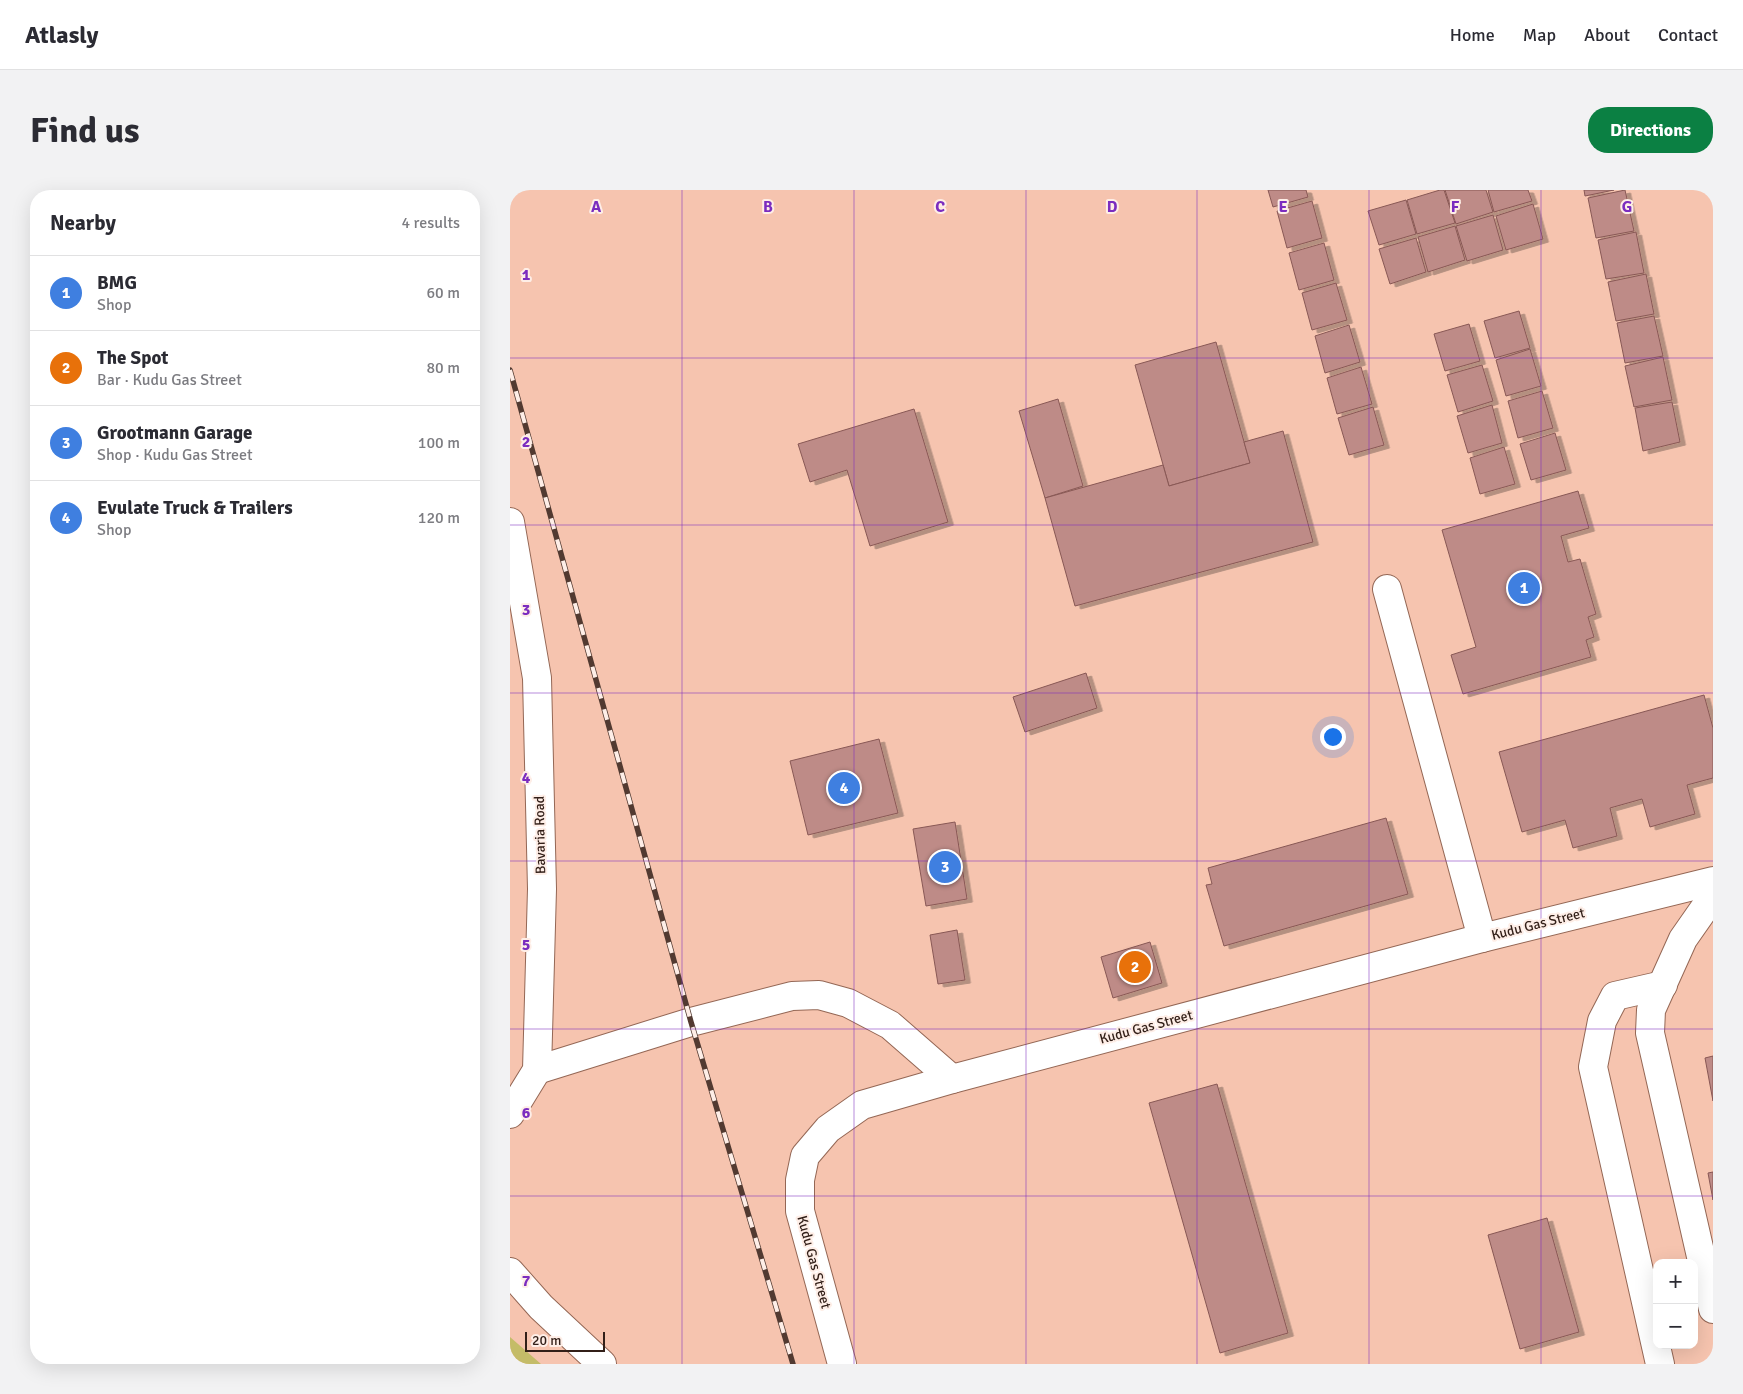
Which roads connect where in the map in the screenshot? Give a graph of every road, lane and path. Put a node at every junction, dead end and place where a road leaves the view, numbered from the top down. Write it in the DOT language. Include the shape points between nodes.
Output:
graph roads {
  1 [pos="510,522"];
  2 [pos="1387,589"];
  3 [pos="1713,881"];
  4 [pos="1713,896"];
  5 [pos="1482,938"];
  6 [pos="1663,985"];
  7 [pos="537,1070"];
  8 [pos="952,1079"];
  9 [pos="510,1114"];
  10 [pos="510,1272"];
  11 [pos="1713,1309"];
  12 [pos="602,1364"];
  13 [pos="842,1364"];
  14 [pos="1660,1364"];
  1 -- 7 [label="street, Bavaria Road" via="537,678 542,889"];
  2 -- 5 [label="street"];
  3 -- 5 [label="street, Kudu Gas Street"];
  4 -- 6 [label="street" via="1683,939"];
  5 -- 8 [label="street, Kudu Gas Street"];
  6 -- 11 [label="street" via="1651,1010 1650,1033"];
  6 -- 14 [label="street" via="1615,996 1602,1021 1594,1067"];
  7 -- 8 [label="street" via="691,1022 792,996 820,995 848,1003 890,1025"];
  7 -- 9 [label="street, Bavaria Road"];
  8 -- 13 [label="street, Kudu Gas Street" via="862,1105 828,1129 805,1156 800,1180 800,1211"];
  10 -- 12 [label="street" via="541,1307"];
}
